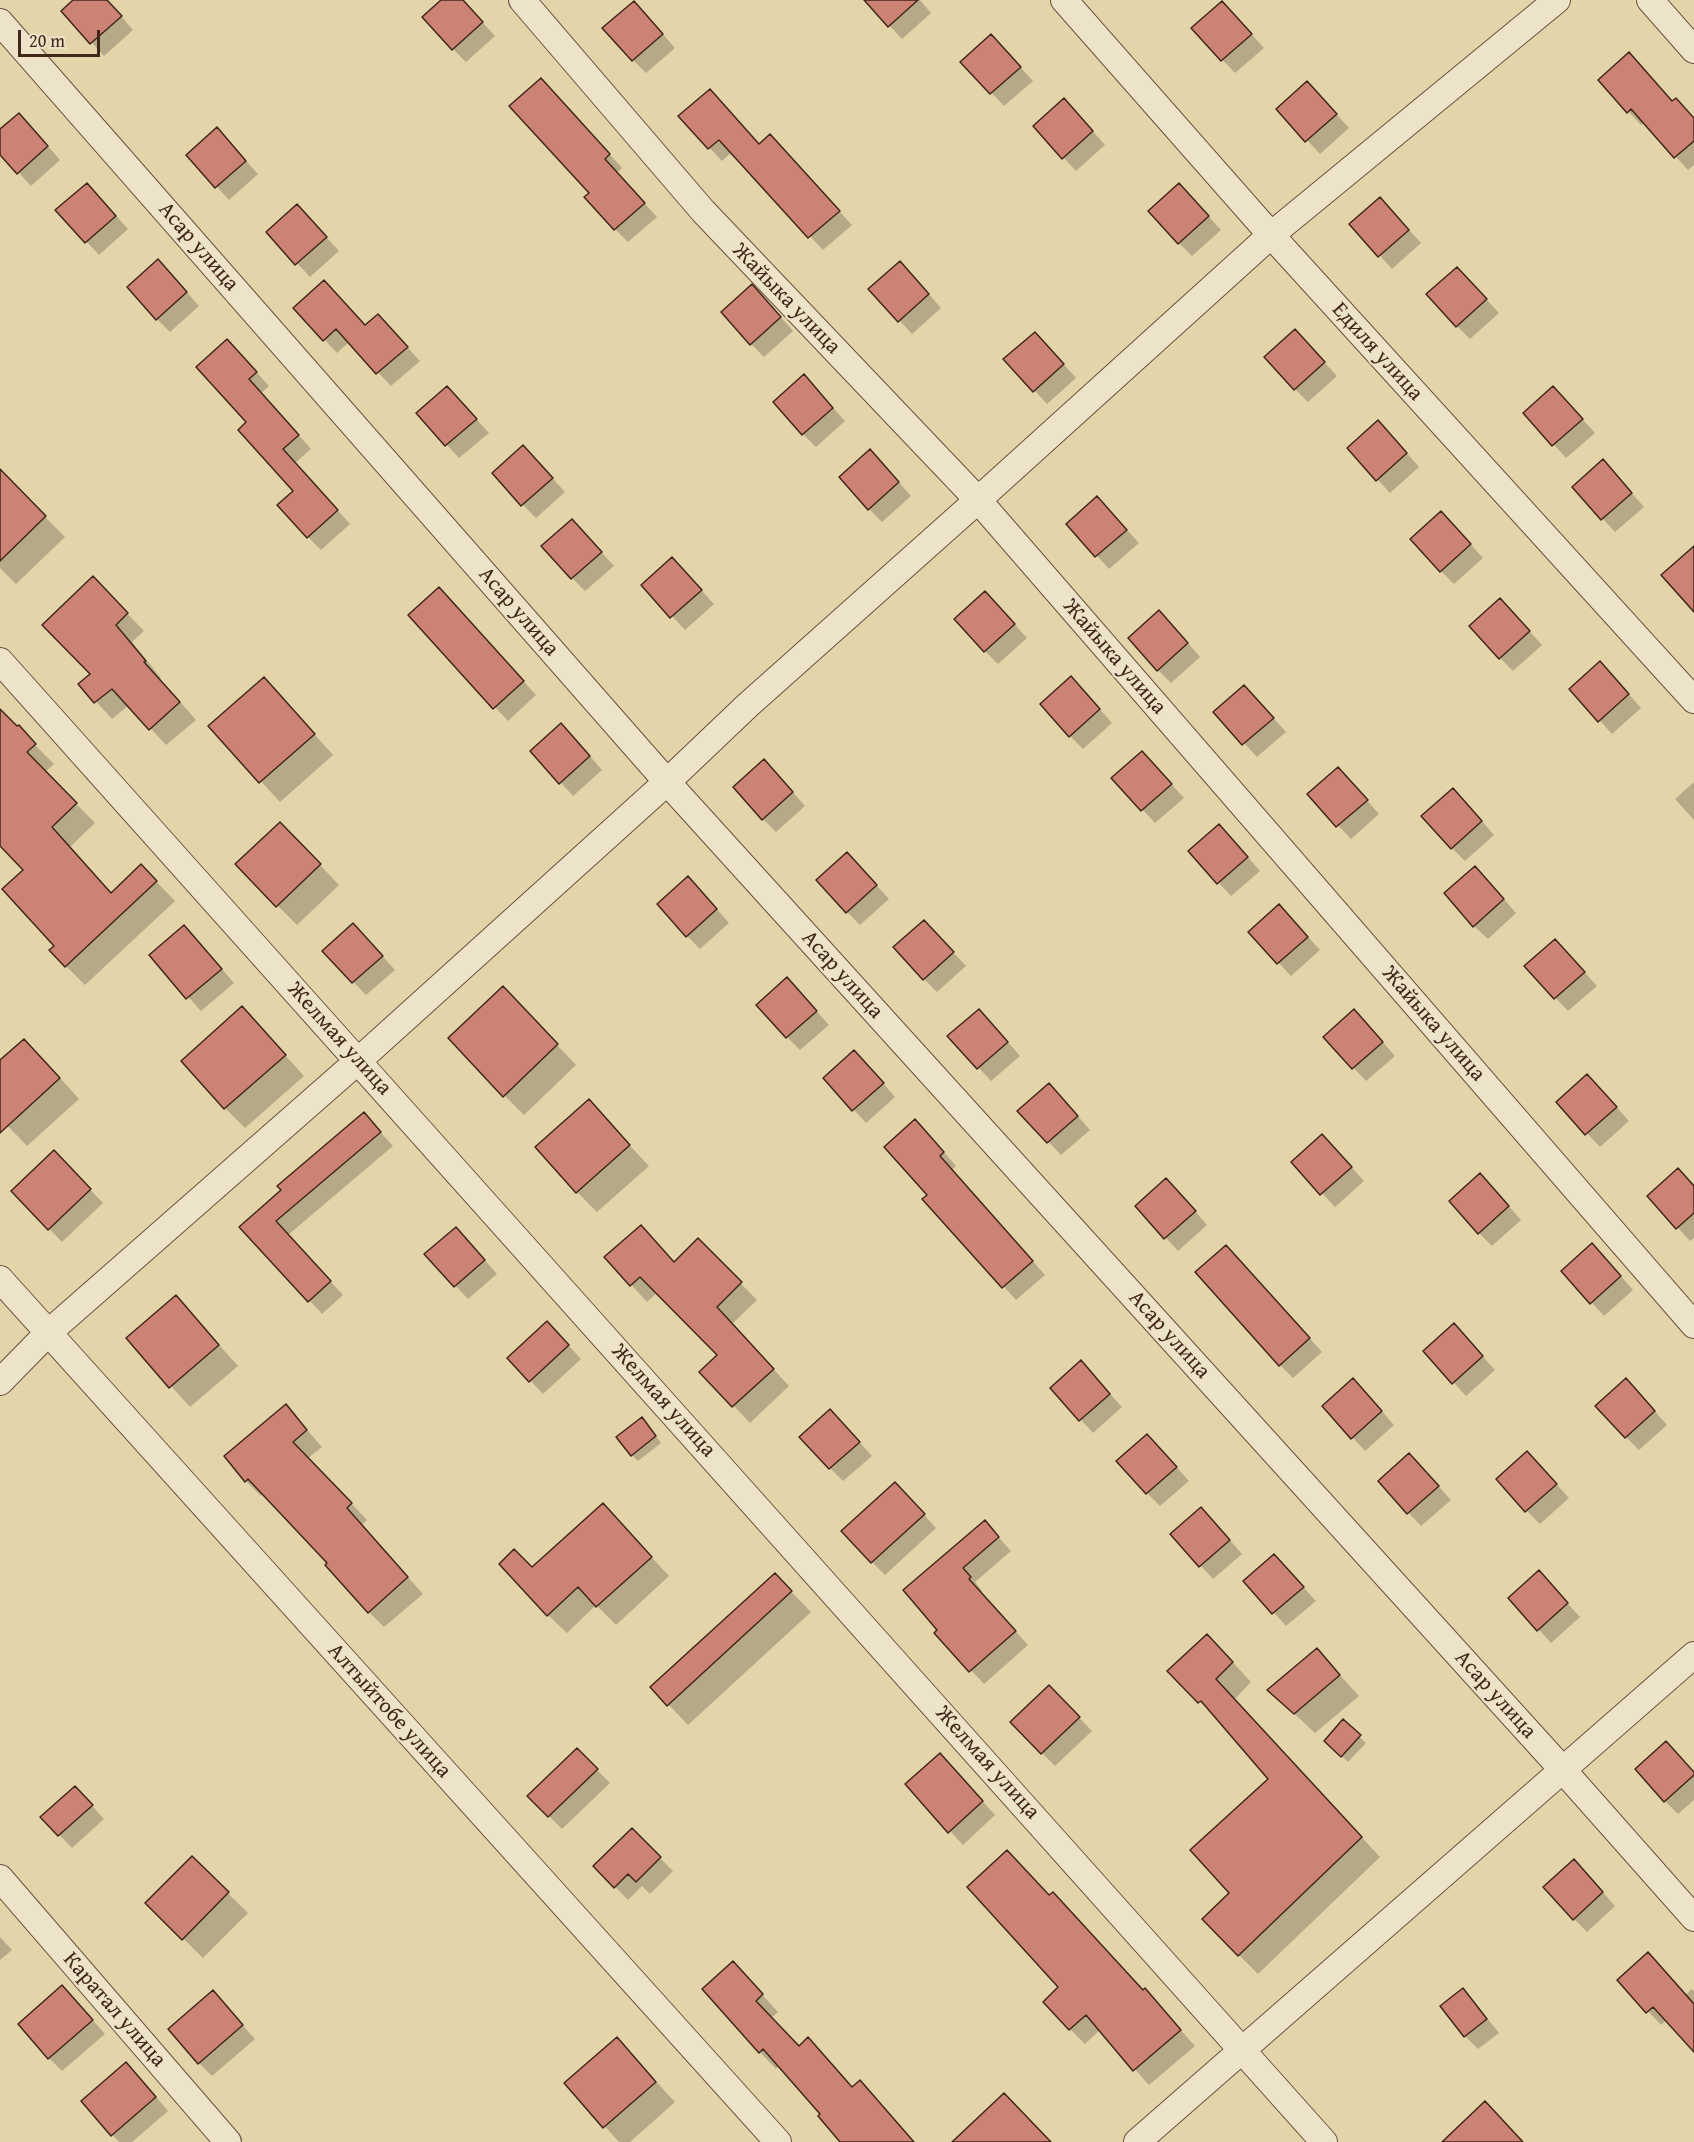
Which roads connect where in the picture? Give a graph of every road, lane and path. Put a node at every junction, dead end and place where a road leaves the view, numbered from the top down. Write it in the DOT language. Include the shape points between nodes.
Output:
graph roads {
  1 [pos="522,0"];
  2 [pos="1064,0"];
  3 [pos="1557,0"];
  4 [pos="1650,0"];
  5 [pos="0,22"];
  6 [pos="1694,50"];
  7 [pos="1271,235"];
  8 [pos="978,500"];
  9 [pos="0,661"];
  10 [pos="1694,700"];
  11 [pos="667,782"];
  12 [pos="358,1061"];
  13 [pos="0,1280"];
  14 [pos="1694,1325"];
  15 [pos="48,1333"];
  16 [pos="0,1382"];
  17 [pos="1694,1655"];
  18 [pos="1562,1769"];
  19 [pos="0,1878"];
  20 [pos="1694,1918"];
  21 [pos="1242,2049"];
  22 [pos="228,2142"];
  23 [pos="778,2142"];
  24 [pos="1137,2142"];
  25 [pos="1324,2142"];
  1 -- 8 [label="street, Жайыка улица" via="703,211"];
  2 -- 7 [label="street, Едиля улица"];
  3 -- 7 [label="street"];
  4 -- 6 [label="street"];
  5 -- 11 [label="street, Асар улица"];
  7 -- 8 [label="street"];
  7 -- 10 [label="street, Едиля улица"];
  8 -- 11 [label="street"];
  8 -- 14 [label="street, Жайыка улица"];
  9 -- 12 [label="street, Желмая улица"];
  11 -- 12 [label="street"];
  11 -- 18 [label="street, Асар улица"];
  12 -- 15 [label="street"];
  12 -- 21 [label="street, Желмая улица"];
  13 -- 15 [label="street, Алтыйтобе улица"];
  15 -- 16 [label="street"];
  15 -- 23 [label="street, Алтыйтобе улица"];
  17 -- 18 [label="street"];
  18 -- 20 [label="street, Асар улица"];
  18 -- 21 [label="street"];
  19 -- 22 [label="street, Каратал улица"];
  21 -- 24 [label="street"];
  21 -- 25 [label="street, Желмая улица"];
}
